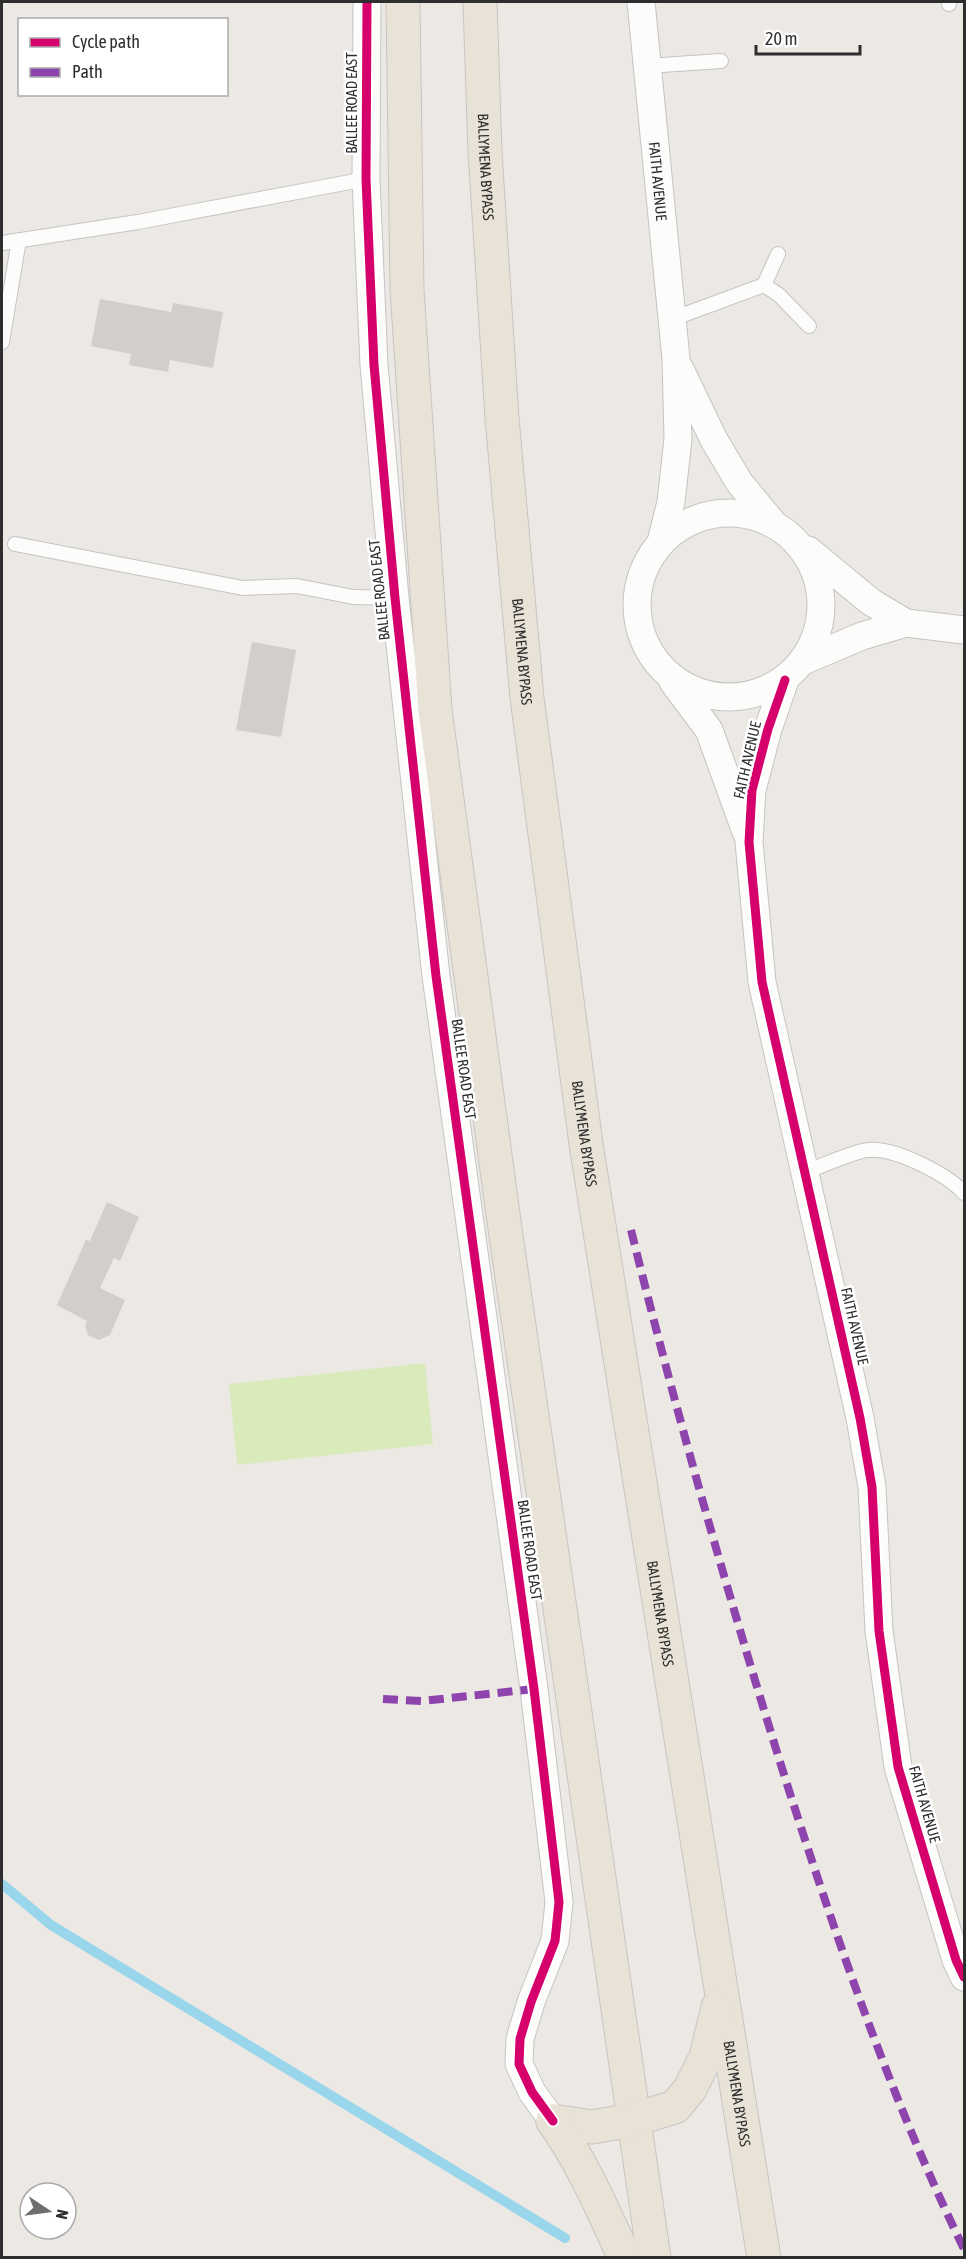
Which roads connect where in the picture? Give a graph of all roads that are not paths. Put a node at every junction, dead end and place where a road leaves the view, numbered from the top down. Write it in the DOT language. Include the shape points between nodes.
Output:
graph roads {
  1 [pos="367,2"];
  2 [pos="403,2"];
  3 [pos="480,2"];
  4 [pos="641,2"];
  5 [pos="721,61"];
  6 [pos="647,66"];
  7 [pos="366,179"];
  8 [pos="19,240"];
  9 [pos="2,243"];
  10 [pos="778,254"];
  11 [pos="764,285"];
  12 [pos="672,319"];
  13 [pos="809,326"];
  14 [pos="2,342"];
  15 [pos="676,359"];
  16 [pos="772,522"];
  17 [pos="660,542"];
  18 [pos="798,542"];
  19 [pos="15,544"];
  20 [pos="394,598"];
  21 [pos="906,623"];
  22 [pos="964,630"];
  23 [pos="794,670"];
  24 [pos="667,674"];
  25 [pos="749,842"];
  26 [pos="805,1172"];
  27 [pos="964,1193"];
  28 [pos="964,1977"];
  29 [pos="722,1993"];
  30 [pos="632,2120"];
  31 [pos="553,2121"];
  32 [pos="625,2258"];
  33 [pos="654,2258"];
  34 [pos="764,2258"];
  1 -- 7 [label="street, BALLEE ROAD EAST"];
  2 -- 30 [label="highway" via="407,290 435,710"];
  3 -- 29 [label="highway, BALLYMENA BYPASS" via="502,418 527,698 586,1144"];
  4 -- 6 [label="street, FAITH AVENUE"];
  5 -- 6 [label="lane"];
  6 -- 12 [label="street, FAITH AVENUE"];
  7 -- 8 [label="lane"];
  7 -- 20 [label="street, BALLEE ROAD EAST" via="374,365"];
  8 -- 9 [label="lane"];
  8 -- 14 [label="lane"];
  10 -- 11 [label="lane"];
  11 -- 12 [label="lane"];
  11 -- 13 [label="lane"];
  12 -- 15 [label="street, FAITH AVENUE"];
  15 -- 16 [label="street, FAITH AVENUE" via="714,440 739,482"];
  15 -- 17 [label="street, FAITH AVENUE" via="678,439 671,502"];
  16 -- 17 [label="street" via="743,513 713,513 684,524"];
  16 -- 18 [label="street"];
  17 -- 24 [label="street" via="645,567 637,595 638,624 648,651"];
  18 -- 21 [label="street" via="871,602"];
  18 -- 23 [label="street" via="812,563 821,588 822,613 816,639"];
  19 -- 20 [label="lane" via="243,588 297,586 353,597"];
  20 -- 31 [label="street, BALLEE ROAD EAST" via="436,976 556,1864 559,1902 555,1941 520,2039 519,2064 532,2092"];
  21 -- 22 [label="street"];
  21 -- 23 [label="street" via="862,636"];
  23 -- 24 [label="street" via="762,692 738,698 696,691"];
  23 -- 25 [label="street, FAITH AVENUE" via="768,729 752,790"];
  24 -- 25 [label="street, FAITH AVENUE" via="709,730"];
  25 -- 26 [label="street, FAITH AVENUE" via="762,982"];
  26 -- 27 [label="lane" via="868,1150 908,1157 956,1184"];
  26 -- 28 [label="street, FAITH AVENUE" via="872,1487 879,1631 898,1767"];
  29 -- 30 [label="highway" via="706,2057 690,2089 675,2107"];
  29 -- 34 [label="highway, BALLYMENA BYPASS"];
  30 -- 31 [label="highway" via="592,2127"];
  30 -- 33 [label="highway"];
  31 -- 32 [label="highway" via="601,2202"];
}
